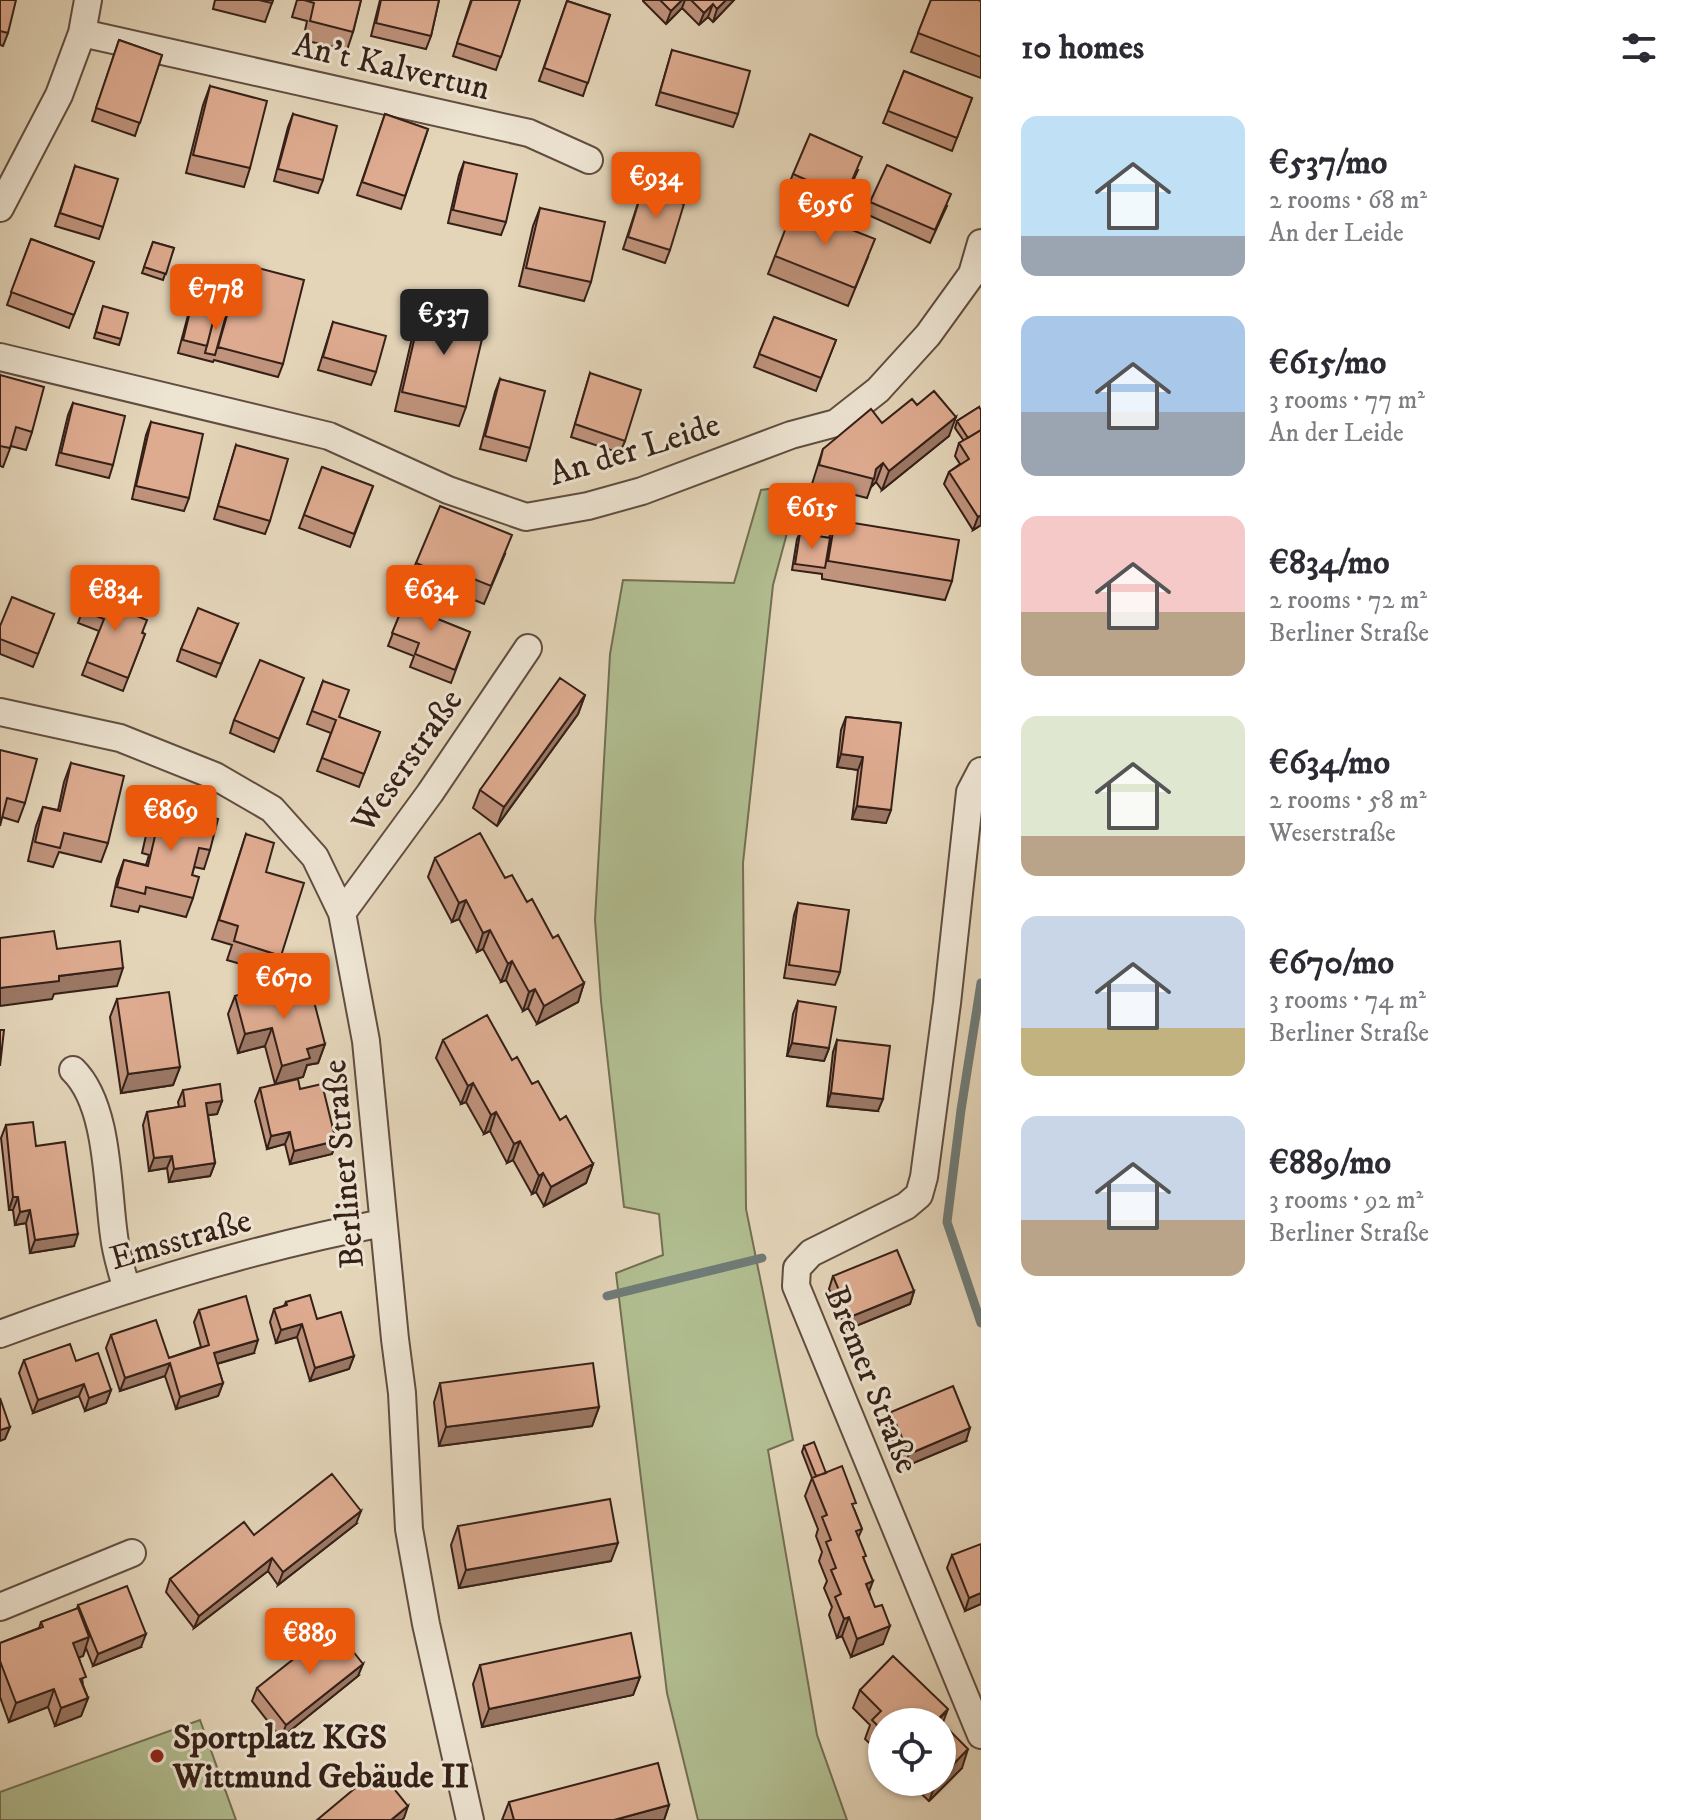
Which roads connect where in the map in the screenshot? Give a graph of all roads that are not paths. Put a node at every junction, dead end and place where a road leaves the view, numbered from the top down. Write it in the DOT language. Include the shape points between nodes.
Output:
graph roads {
  1 [pos="88,0"];
  2 [pos="82,33"];
  3 [pos="589,160"];
  4 [pos="0,208"];
  5 [pos="981,243"];
  6 [pos="977,277"];
  7 [pos="0,357"];
  8 [pos="528,648"];
  9 [pos="0,712"];
  10 [pos="981,771"];
  11 [pos="342,913"];
  12 [pos="73,1070"];
  13 [pos="383,1223"];
  14 [pos="127,1290"];
  15 [pos="0,1334"];
  16 [pos="132,1553"];
  17 [pos="0,1607"];
  18 [pos="981,1735"];
  19 [pos="470,1820"];
  1 -- 2 [label="street"];
  2 -- 3 [label="street, An't Kalvertun" via="529,133"];
  2 -- 4 [label="street" via="59,95"];
  5 -- 6 [label="street, An der Leide"];
  6 -- 7 [label="street, An der Leide" via="878,390 836,423 642,491 526,517 448,490 329,436"];
  8 -- 11 [label="street, Weserstraße"];
  9 -- 11 [label="street, Berliner Straße" via="120,738 215,776 272,809 315,857"];
  10 -- 18 [label="street, Bremer Straße" via="970,792 919,1195 811,1253 797,1268 796,1286"];
  11 -- 13 [label="street, Berliner Straße" via="366,1041"];
  12 -- 14 [label="street" via="85,1082 99,1114 114,1240"];
  13 -- 14 [label="street, Emsstraße"];
  13 -- 19 [label="street, Berliner Straße" via="402,1393 409,1529"];
  14 -- 15 [label="street, Emsstraße"];
  16 -- 17 [label="street"];
}
